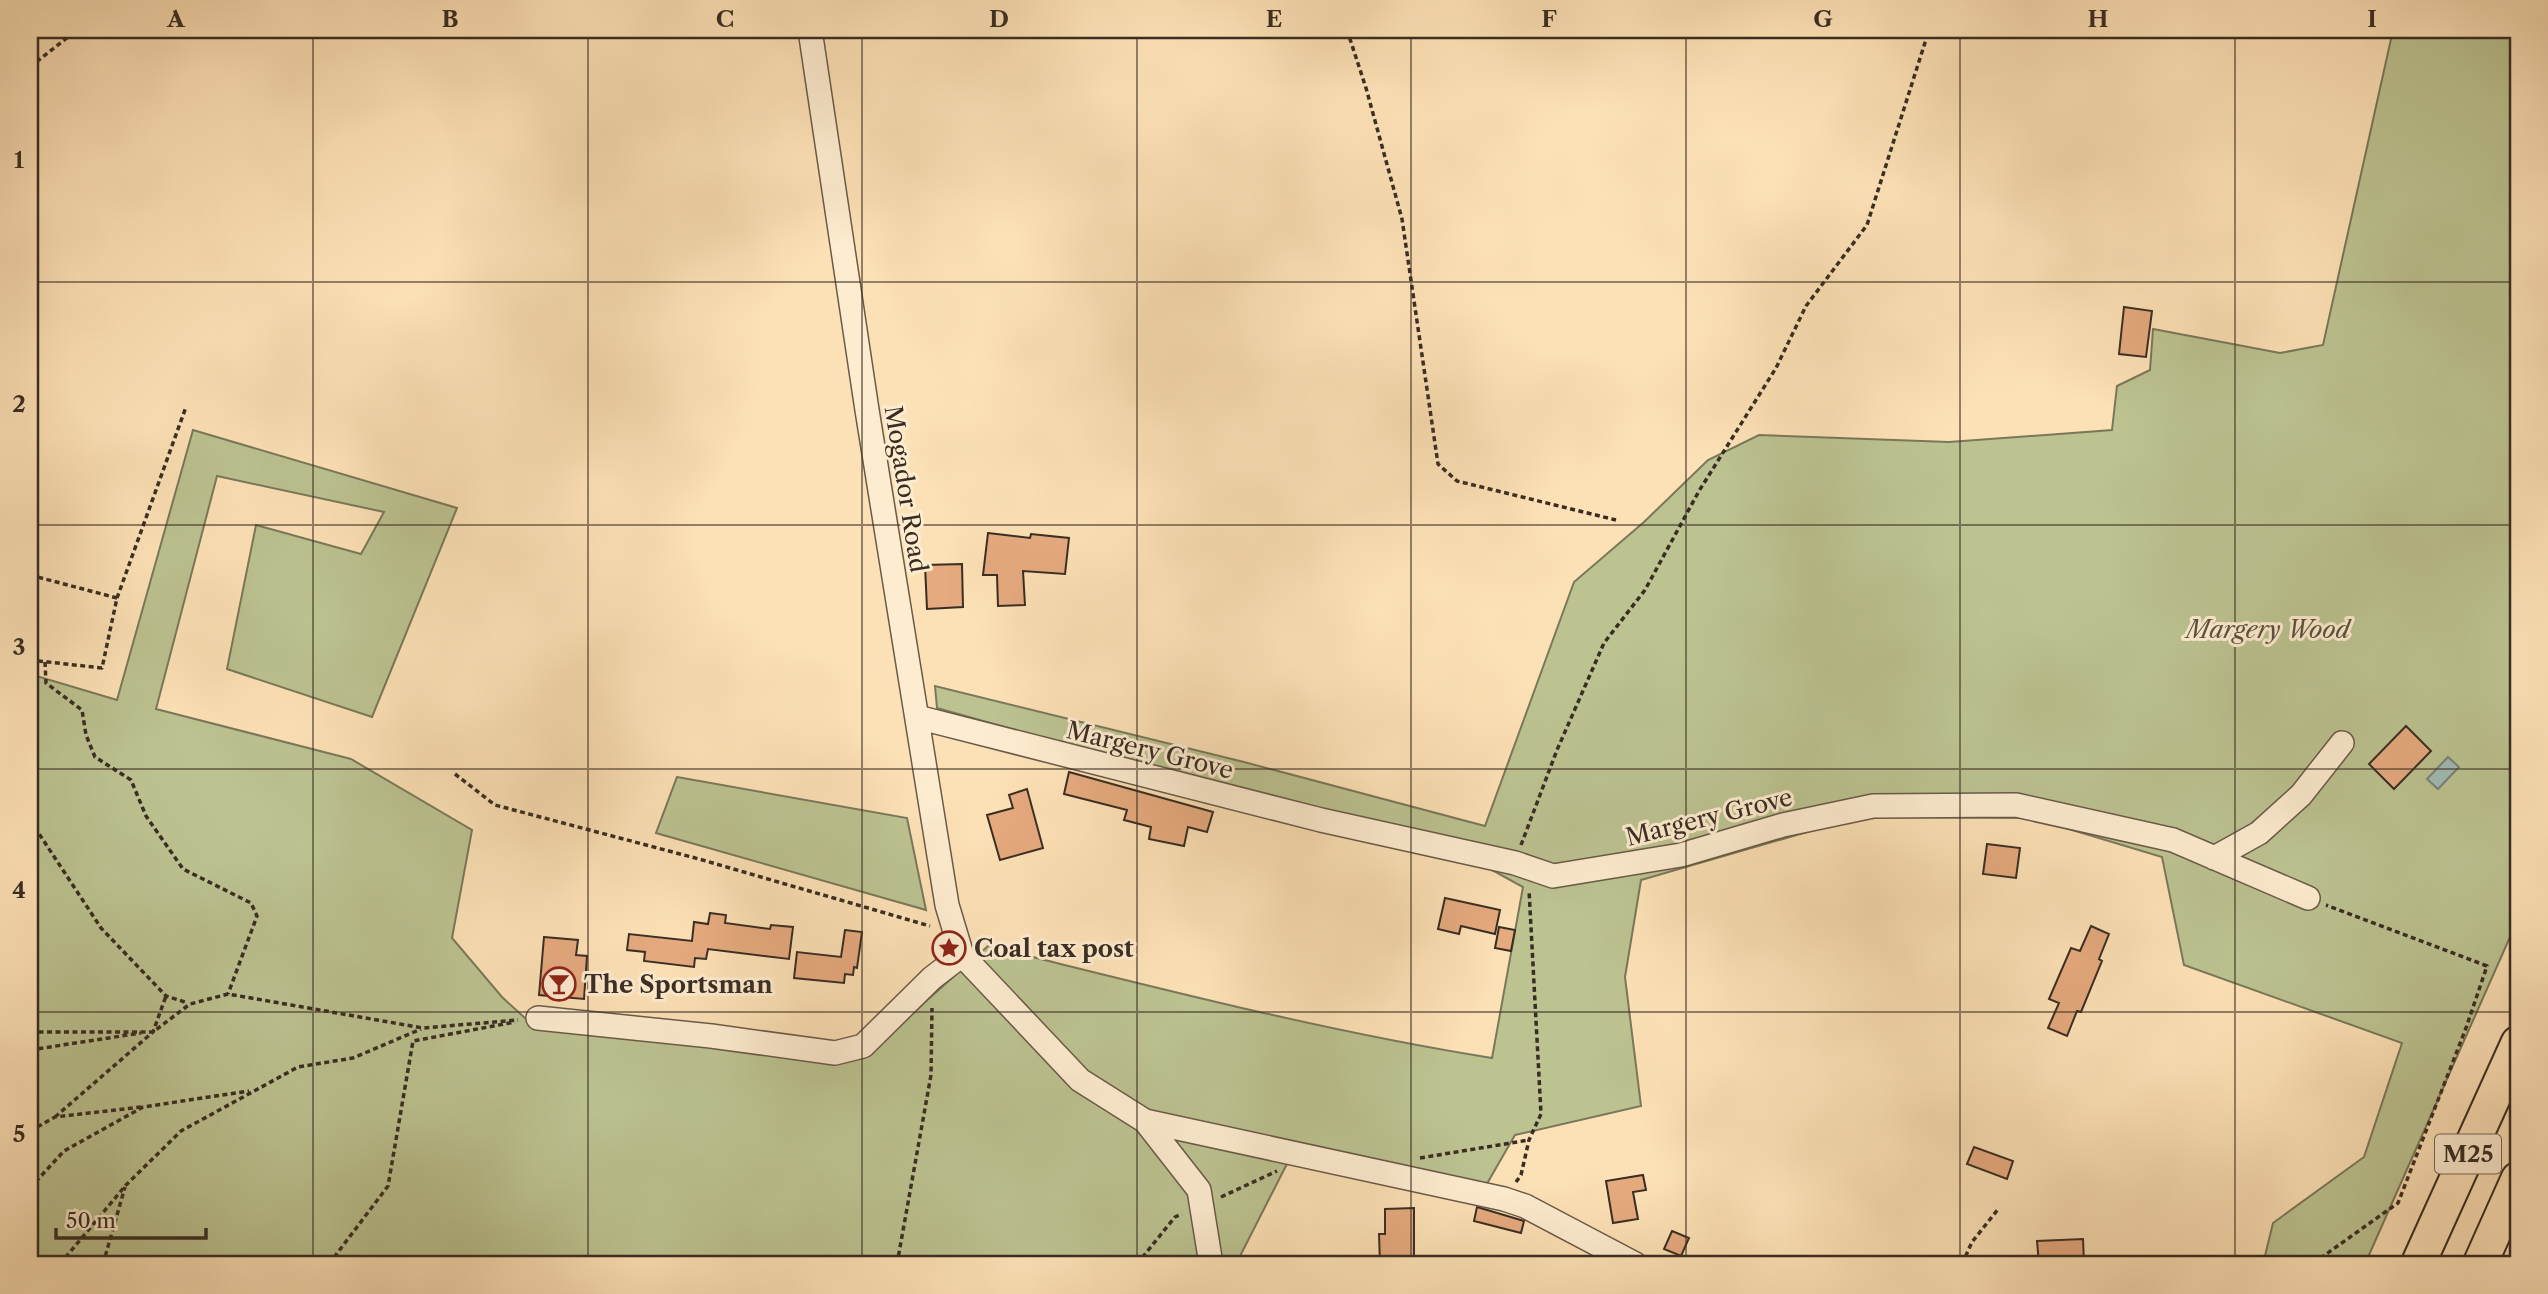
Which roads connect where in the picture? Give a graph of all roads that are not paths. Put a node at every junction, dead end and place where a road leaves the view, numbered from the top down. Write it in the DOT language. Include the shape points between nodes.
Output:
graph roads {
  1 [pos="810,30"];
  2 [pos="917,717"];
  3 [pos="2342,743"];
  4 [pos="2214,858"];
  5 [pos="2308,898"];
  6 [pos="959,945"];
  7 [pos="538,1018"];
  8 [pos="2518,1043"];
  9 [pos="1145,1121"];
  10 [pos="2518,1179"];
  11 [pos="1211,1264"];
  12 [pos="1635,1264"];
  13 [pos="2418,1264"];
  14 [pos="2480,1264"];
  1 -- 2 [label="street, Mogador Road"];
  2 -- 4 [label="street, Margery Grove" via="1553,876 1681,855 1783,825 1873,806 2016,805 2173,839"];
  2 -- 6 [label="street, Mogador Road" via="947,905"];
  3 -- 4 [label="street" via="2301,795 2259,833"];
  4 -- 5 [label="street, Margery Grove"];
  6 -- 7 [label="street" via="863,1046 835,1053"];
  6 -- 9 [label="street" via="1080,1080"];
  8 -- 13 [label="highway, M25"];
  9 -- 11 [label="street" via="1199,1190"];
  9 -- 12 [label="street" via="1504,1199"];
  10 -- 14 [label="highway, M25"];
}
